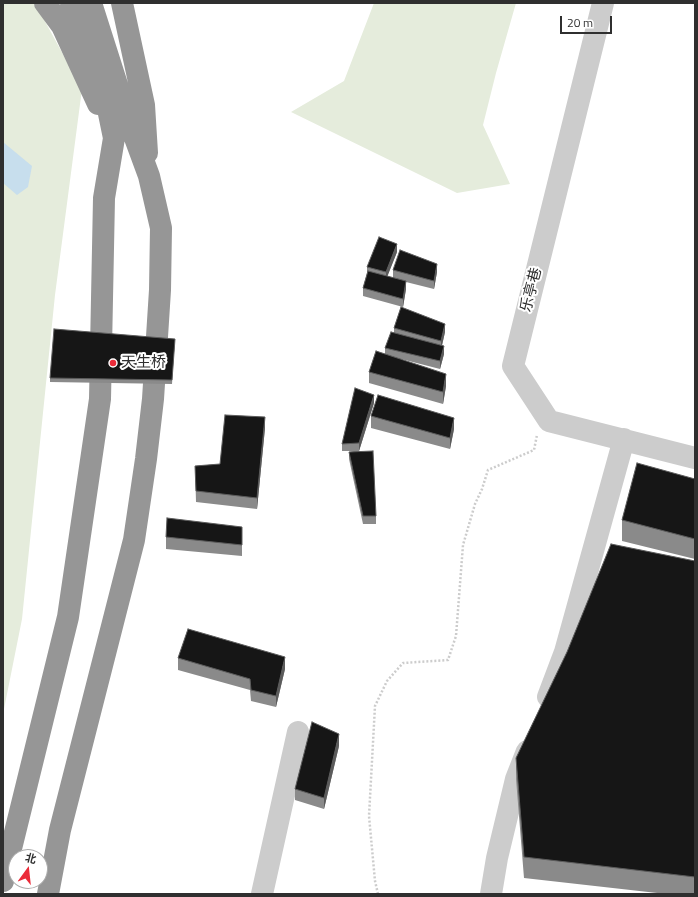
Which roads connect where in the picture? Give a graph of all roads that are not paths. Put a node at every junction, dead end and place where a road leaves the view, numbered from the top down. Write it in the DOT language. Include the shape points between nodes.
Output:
graph roads {
  1 [pos="45,3"];
  2 [pos="71,3"];
  3 [pos="91,3"];
  4 [pos="122,3"];
  5 [pos="603,3"];
  6 [pos="114,138"];
  7 [pos="149,176"];
  8 [pos="624,439"];
  9 [pos="695,458"];
  10 [pos="542,712"];
  11 [pos="298,732"];
  12 [pos="534,734"];
  13 [pos="3,881"];
  14 [pos="48,894"];
  15 [pos="262,894"];
  16 [pos="491,894"];
  1 -- 6 [label="highway" via="62,26"];
  2 -- 6 [label="highway" via="99,65"];
  3 -- 7 [label="highway"];
  4 -- 7 [label="highway" via="144,105"];
  5 -- 8 [label="street, 乐亭巷" via="513,366 549,421"];
  6 -- 13 [label="highway" via="104,198 100,399 68,617"];
  7 -- 14 [label="highway" via="161,228 160,298 146,459 134,540 60,830"];
  8 -- 9 [label="street"];
  8 -- 10 [label="street" via="565,652"];
  11 -- 15 [label="street"];
  12 -- 16 [label="street" via="516,779"];
}
